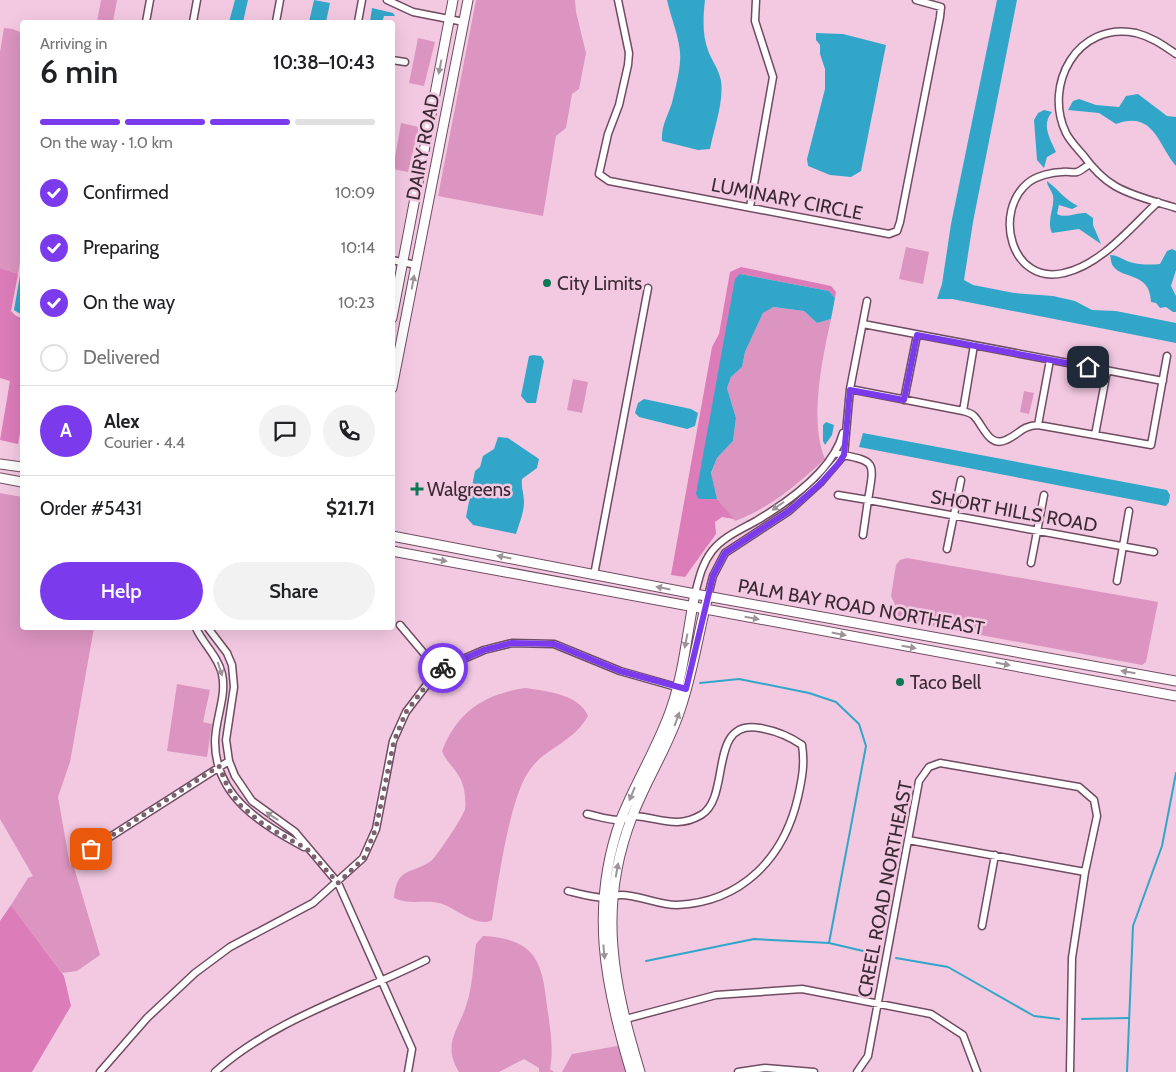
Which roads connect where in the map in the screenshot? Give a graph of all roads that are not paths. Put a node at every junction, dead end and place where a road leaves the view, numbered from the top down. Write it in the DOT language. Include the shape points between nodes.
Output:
graph roads {
  1 [pos="150,0"];
  2 [pos="197,0"];
  3 [pos="280,0"];
  4 [pos="362,0"];
  5 [pos="387,0"];
  6 [pos="453,0"];
  7 [pos="468,0"];
  8 [pos="618,0"];
  9 [pos="756,0"];
  10 [pos="916,0"];
  11 [pos="450,19"];
  12 [pos="146,20"];
  13 [pos="193,20"];
  14 [pos="276,20"];
  15 [pos="358,20"];
  16 [pos="464,22"];
  17 [pos="1176,54"];
  18 [pos="395,60"];
  19 [pos="405,62"];
  20 [pos="1090,164"];
  21 [pos="1158,202"];
  22 [pos="750,207"];
  23 [pos="1176,208"];
  24 [pos="395,261"];
  25 [pos="403,262"];
  26 [pos="416,265"];
  27 [pos="648,288"];
  28 [pos="867,301"];
  29 [pos="395,303"];
  30 [pos="863,324"];
  31 [pos="404,330"];
  32 [pos="917,335"];
  33 [pos="395,337"];
  34 [pos="401,344"];
  35 [pos="974,345"];
  36 [pos="395,349"];
  37 [pos="1168,356"];
  38 [pos="1050,360"];
  39 [pos="1107,371"];
  40 [pos="395,373"];
  41 [pos="1163,381"];
  42 [pos="850,390"];
  43 [pos="904,400"];
  44 [pos="963,411"];
  45 [pos="848,415"];
  46 [pos="1038,425"];
  47 [pos="1095,435"];
  48 [pos="835,452"];
  49 [pos="844,455"];
  50 [pos="0,464"];
  51 [pos="20,467"];
  52 [pos="0,478"];
  53 [pos="960,480"];
  54 [pos="18,481"];
  55 [pos="838,494"];
  56 [pos="1044,495"];
  57 [pos="868,500"];
  58 [pos="1129,511"];
  59 [pos="954,516"];
  60 [pos="1037,531"];
  61 [pos="863,534"];
  62 [pos="395,537"];
  63 [pos="1123,546"];
  64 [pos="947,548"];
  65 [pos="395,552"];
  66 [pos="1154,552"];
  67 [pos="1031,563"];
  68 [pos="594,574"];
  69 [pos="1117,581"];
  70 [pos="580,586"];
  71 [pos="695,594"];
  72 [pos="708,596"];
  73 [pos="692,606"];
  74 [pos="705,609"];
  75 [pos="400,625"];
  76 [pos="882,628"];
  77 [pos="197,630"];
  78 [pos="210,630"];
  79 [pos="901,631"];
  80 [pos="861,638"];
  81 [pos="885,643"];
  82 [pos="1042,657"];
  83 [pos="1070,662"];
  84 [pos="1022,668"];
  85 [pos="438,670"];
  86 [pos="1052,673"];
  87 [pos="1176,681"];
  88 [pos="682,688"];
  89 [pos="1176,696"];
  90 [pos="229,761"];
  91 [pos="219,766"];
  92 [pos="587,814"];
  93 [pos="632,816"];
  94 [pos="621,820"];
  95 [pos="908,840"];
  96 [pos="91,849"];
  97 [pos="307,849"];
  98 [pos="996,855"];
  99 [pos="1085,872"];
  100 [pos="338,883"];
  101 [pos="568,891"];
  102 [pos="608,898"];
  103 [pos="982,926"];
  104 [pos="426,960"];
  105 [pos="384,981"];
  106 [pos="878,1003"];
  107 [pos="620,1020"];
  108 [pos="100,1072"];
  109 [pos="215,1072"];
  110 [pos="408,1072"];
  111 [pos="631,1072"];
  112 [pos="640,1072"];
  113 [pos="738,1072"];
  114 [pos="814,1072"];
  115 [pos="857,1072"];
  116 [pos="977,1072"];
  117 [pos="1070,1072"];
  1 -- 12 [label="street"];
  2 -- 13 [label="street"];
  3 -- 14 [label="street"];
  4 -- 15 [label="street"];
  5 -- 11 [label="street" via="413,12"];
  6 -- 11 [label="main road, DAIRY ROAD"];
  7 -- 16 [label="main road, DAIRY ROAD"];
  8 -- 22 [label="street, LUMINARY CIRCLE" via="629,54 628,65 599,174 609,181"];
  9 -- 22 [label="street" via="755,21 773,76"];
  10 -- 22 [label="street, LUMINARY CIRCLE" via="941,8 897,231 889,234"];
  11 -- 16 [label="street"];
  11 -- 25 [label="main road, DAIRY ROAD, one-way"];
  16 -- 26 [label="main road, DAIRY ROAD"];
  17 -- 20 [label="street" via="1157,40 1134,33 1110,33 1076,51 1059,86 1059,110 1067,134"];
  18 -- 19 [label="street"];
  20 -- 21 [label="street" via="1113,185"];
  20 -- 21 [label="street" via="1078,172 1061,172 1029,182 1018,195 1011,212 1012,248 1024,263 1041,273 1062,274 1082,268"];
  21 -- 23 [label="street"];
  24 -- 25 [label="street"];
  25 -- 26 [label="street"];
  25 -- 29 [label="main road, DAIRY ROAD"];
  31 -- 26 [label="main road, DAIRY ROAD, one-way"];
  27 -- 68 [label="street"];
  28 -- 30 [label="street"];
  30 -- 32 [label="street"];
  30 -- 42 [label="street"];
  31 -- 33 [label="main road"];
  31 -- 34 [label="main road, DAIRY ROAD"];
  32 -- 35 [label="street"];
  32 -- 43 [label="street"];
  34 -- 36 [label="main road"];
  34 -- 40 [label="main road, DAIRY ROAD"];
  35 -- 38 [label="street"];
  35 -- 44 [label="street"];
  37 -- 41 [label="street"];
  38 -- 39 [label="street"];
  38 -- 46 [label="street"];
  39 -- 41 [label="street"];
  39 -- 47 [label="street"];
  41 -- 47 [label="street" via="1151,445"];
  42 -- 43 [label="street"];
  42 -- 45 [label="street"];
  43 -- 44 [label="street"];
  44 -- 46 [label="street" via="974,416 987,436 997,442 1006,441 1027,426"];
  45 -- 48 [label="street" via="840,446"];
  45 -- 49 [label="street"];
  46 -- 47 [label="street"];
  48 -- 49 [label="street"];
  48 -- 71 [label="street, one-way" via="813,478 757,520 729,535 713,550 702,566"];
  49 -- 57 [label="street" via="871,463 873,470"];
  49 -- 72 [label="street" via="820,484 789,511 725,553 713,576"];
  50 -- 51 [label="main road"];
  51 -- 54 [label="main road"];
  52 -- 54 [label="main road"];
  53 -- 59 [label="street"];
  55 -- 57 [label="street, SHORT HILLS ROAD"];
  56 -- 60 [label="street"];
  57 -- 59 [label="street, SHORT HILLS ROAD"];
  57 -- 61 [label="street"];
  58 -- 63 [label="street"];
  59 -- 60 [label="street, SHORT HILLS ROAD"];
  59 -- 64 [label="street"];
  60 -- 63 [label="street, SHORT HILLS ROAD"];
  60 -- 67 [label="street"];
  68 -- 62 [label="main road, PALM BAY ROAD NORTHEAST, one-way"];
  63 -- 66 [label="street, SHORT HILLS ROAD"];
  63 -- 69 [label="street"];
  65 -- 70 [label="main road, PALM BAY ROAD NORTHEAST, one-way"];
  68 -- 70 [label="main road"];
  71 -- 68 [label="main road, PALM BAY ROAD NORTHEAST, one-way"];
  70 -- 73 [label="main road, PALM BAY ROAD NORTHEAST"];
  71 -- 72 [label="main road, PALM BAY ROAD NORTHEAST"];
  71 -- 73 [label="main road"];
  72 -- 74 [label="main road"];
  72 -- 76 [label="main road, PALM BAY ROAD NORTHEAST"];
  73 -- 74 [label="main road, PALM BAY ROAD NORTHEAST"];
  73 -- 88 [label="main road, one-way"];
  74 -- 80 [label="main road, PALM BAY ROAD NORTHEAST, one-way"];
  74 -- 88 [label="main road"];
  75 -- 85 [label="street"];
  76 -- 79 [label="main road, PALM BAY ROAD NORTHEAST"];
  76 -- 80 [label="main road"];
  77 -- 91 [label="street, one-way" via="222,672 224,685 215,742"];
  78 -- 90 [label="street" via="227,653 234,676 226,740"];
  79 -- 81 [label="main road" via="886,639"];
  79 -- 82 [label="main road, PALM BAY ROAD NORTHEAST"];
  80 -- 81 [label="main road, PALM BAY ROAD NORTHEAST"];
  81 -- 84 [label="main road, PALM BAY ROAD NORTHEAST, one-way"];
  82 -- 83 [label="main road, PALM BAY ROAD NORTHEAST"];
  82 -- 84 [label="main road"];
  83 -- 86 [label="main road"];
  87 -- 83 [label="main road, PALM BAY ROAD NORTHEAST, one-way"];
  84 -- 86 [label="main road, PALM BAY ROAD NORTHEAST"];
  85 -- 88 [label="street" via="484,650 512,643 554,644 620,671"];
  85 -- 100 [label="street" via="406,712 394,741 376,828 364,858"];
  86 -- 89 [label="main road, PALM BAY ROAD NORTHEAST"];
  93 -- 88 [label="main road, one-way" via="672,732"];
  88 -- 94 [label="main road, one-way"];
  90 -- 91 [label="street"];
  97 -- 90 [label="street, one-way" via="295,832 252,801"];
  91 -- 96 [label="street"];
  91 -- 97 [label="street" via="228,788 240,805 264,825"];
  92 -- 94 [label="street"];
  93 -- 94 [label="street"];
  102 -- 93 [label="main road, one-way"];
  93 -- 102 [label="street" via="682,824 703,814 715,796 728,741 738,730 752,726 767,729 787,735 802,745 805,764 793,819 784,840 749,880 730,893 676,905 620,895"];
  94 -- 102 [label="main road" via="609,864"];
  95 -- 98 [label="street"];
  95 -- 99 [label="street, CREEL ROAD NORTHEAST" via="919,781 929,767 940,763 1079,787 1094,800 1097,816"];
  95 -- 106 [label="street, CREEL ROAD NORTHEAST"];
  97 -- 100 [label="street"];
  98 -- 99 [label="street"];
  98 -- 103 [label="street"];
  99 -- 117 [label="street, CREEL ROAD NORTHEAST" via="1072,958"];
  100 -- 105 [label="street"];
  100 -- 108 [label="street" via="313,903 230,946 195,973 147,1018"];
  101 -- 102 [label="street"];
  102 -- 107 [label="main road" via="602,938 605,971"];
  104 -- 105 [label="street"];
  105 -- 109 [label="street" via="268,1032 236,1053"];
  105 -- 110 [label="street" via="412,1048"];
  106 -- 107 [label="street" via="802,990 716,994"];
  106 -- 115 [label="street, CREEL ROAD NORTHEAST" via="868,1056"];
  106 -- 116 [label="street" via="931,1014 962,1035"];
  107 -- 111 [label="main road"];
  107 -- 112 [label="main road"];
  113 -- 114 [label="street" via="764,1068"];
}
